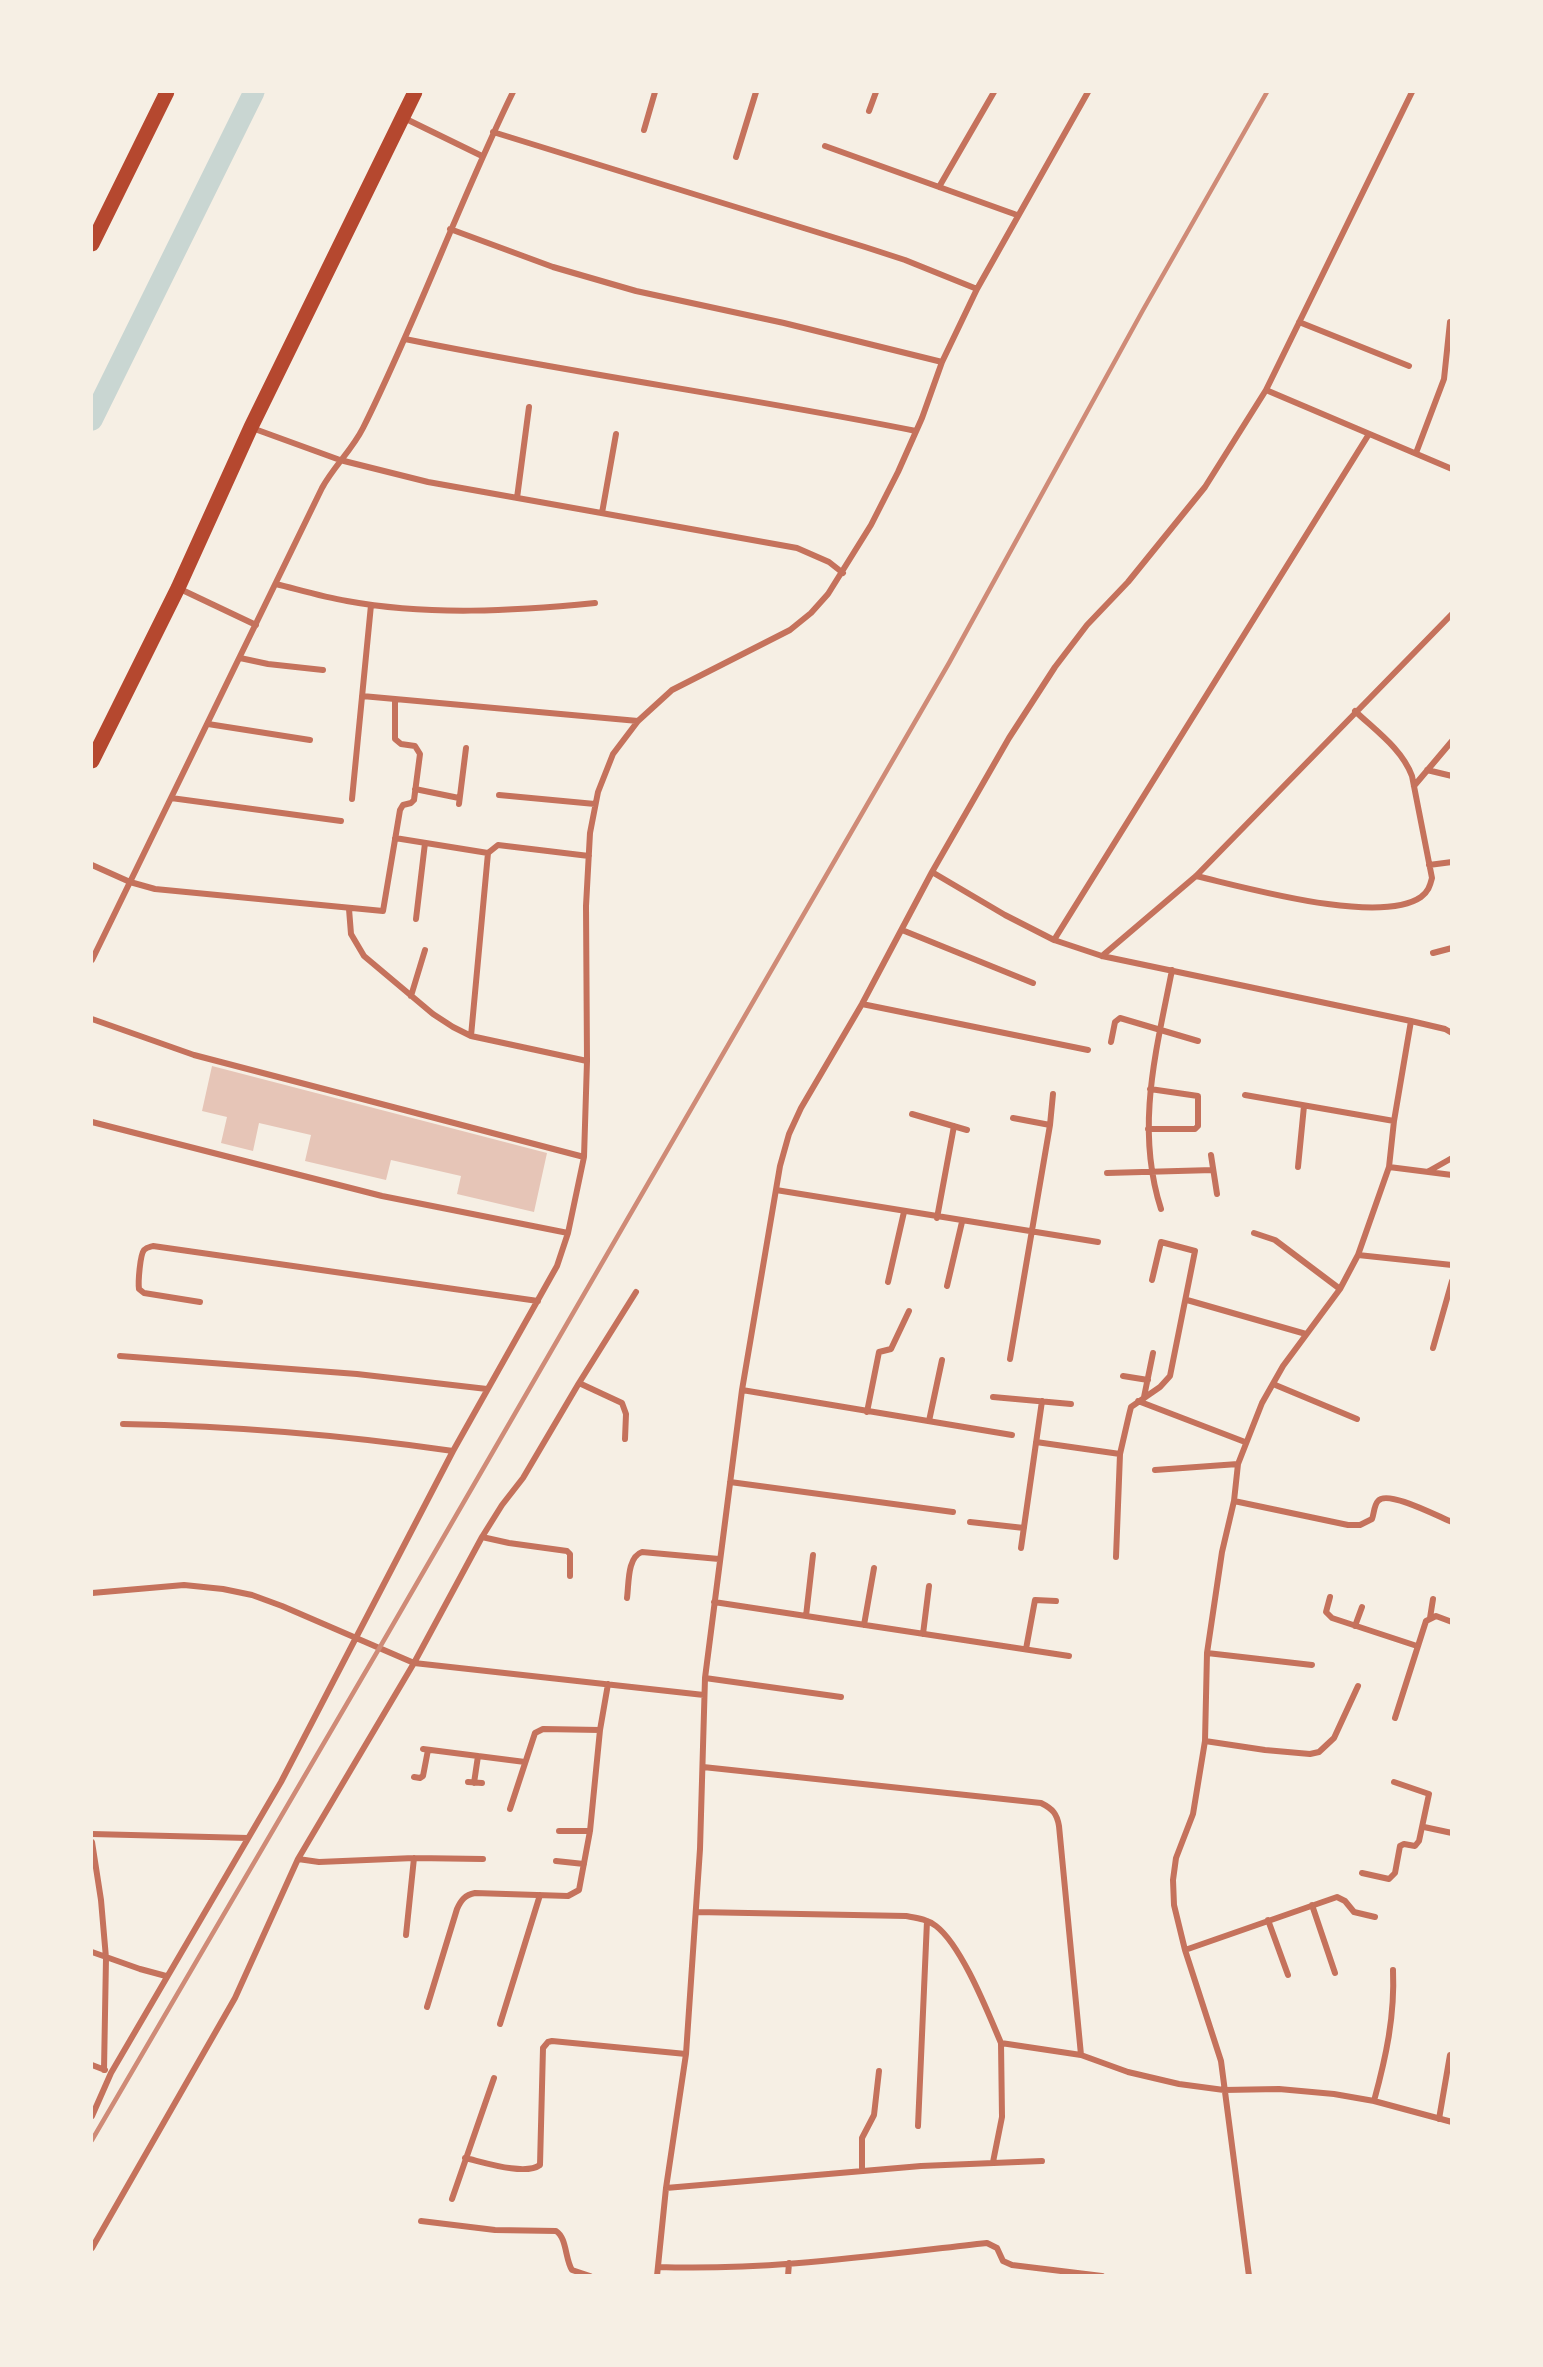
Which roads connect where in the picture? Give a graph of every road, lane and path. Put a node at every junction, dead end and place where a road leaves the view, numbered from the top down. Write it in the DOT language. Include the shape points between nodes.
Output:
graph roads {
  1 [pos="167,92"];
  2 [pos="415,92"];
  3 [pos="513,92"];
  4 [pos="655,92"];
  5 [pos="756,92"];
  6 [pos="876,92"];
  7 [pos="994,92"];
  8 [pos="1088,92"];
  9 [pos="1412,92"];
  10 [pos="868,111"];
  11 [pos="402,117"];
  12 [pos="644,130"];
  13 [pos="493,132"];
  14 [pos="825,146"];
  15 [pos="483,156"];
  16 [pos="736,157"];
  17 [pos="939,187"];
  18 [pos="1017,215"];
  19 [pos="450,229"];
  20 [pos="92,244"];
  21 [pos="977,289"];
  22 [pos="1299,322"];
  23 [pos="1450,322"];
  24 [pos="405,339"];
  25 [pos="942,362"];
  26 [pos="1409,366"];
  27 [pos="1266,390"];
  28 [pos="529,407"];
  29 [pos="251,427"];
  30 [pos="916,431"];
  31 [pos="616,434"];
  32 [pos="1369,434"];
  33 [pos="1416,453"];
  34 [pos="340,460"];
  35 [pos="1452,468"];
  36 [pos="517,498"];
  37 [pos="602,513"];
  38 [pos="843,573"];
  39 [pos="276,584"];
  40 [pos="178,588"];
  41 [pos="595,603"];
  42 [pos="371,605"];
  43 [pos="1452,614"];
  44 [pos="256,625"];
  45 [pos="240,658"];
  46 [pos="323,670"];
  47 [pos="362,696"];
  48 [pos="395,699"];
  49 [pos="1355,711"];
  50 [pos="638,721"];
  51 [pos="208,724"];
  52 [pos="310,740"];
  53 [pos="1452,741"];
  54 [pos="466,748"];
  55 [pos="92,761"];
  56 [pos="1427,770"];
  57 [pos="1452,776"];
  58 [pos="1414,786"];
  59 [pos="415,789"];
  60 [pos="499,795"];
  61 [pos="171,798"];
  62 [pos="352,799"];
  63 [pos="595,804"];
  64 [pos="341,821"];
  65 [pos="395,838"];
  66 [pos="425,843"];
  67 [pos="488,853"];
  68 [pos="589,855"];
  69 [pos="1452,862"];
  70 [pos="92,865"];
  71 [pos="1429,865"];
  72 [pos="932,872"];
  73 [pos="1196,876"];
  74 [pos="130,882"];
  75 [pos="349,909"];
  76 [pos="417,918"];
  77 [pos="902,930"];
  78 [pos="1054,940"];
  79 [pos="1452,948"];
  80 [pos="425,950"];
  81 [pos="1433,953"];
  82 [pos="1102,956"];
  83 [pos="92,960"];
  84 [pos="1172,970"];
  85 [pos="1034,983"];
  86 [pos="411,996"];
  87 [pos="862,1004"];
  88 [pos="92,1018"];
  89 [pos="1411,1021"];
  90 [pos="1160,1030"];
  91 [pos="1452,1033"];
  92 [pos="471,1036"];
  93 [pos="1198,1041"];
  94 [pos="1111,1042"];
  95 [pos="1088,1050"];
  96 [pos="587,1061"];
  97 [pos="1150,1089"];
  98 [pos="1053,1094"];
  99 [pos="1245,1095"];
  100 [pos="1304,1106"];
  101 [pos="912,1114"];
  102 [pos="1013,1118"];
  103 [pos="1394,1120"];
  104 [pos="92,1122"];
  105 [pos="1050,1125"];
  106 [pos="954,1126"];
  107 [pos="967,1130"];
  108 [pos="1148,1130"];
  109 [pos="1211,1155"];
  110 [pos="584,1157"];
  111 [pos="1452,1158"];
  112 [pos="1298,1167"];
  113 [pos="1389,1167"];
  114 [pos="1213,1170"];
  115 [pos="1429,1171"];
  116 [pos="1107,1173"];
  117 [pos="1151,1173"];
  118 [pos="1452,1175"];
  119 [pos="776,1190"];
  120 [pos="1217,1194"];
  121 [pos="1161,1209"];
  122 [pos="904,1212"];
  123 [pos="937,1218"];
  124 [pos="962,1222"];
  125 [pos="568,1233"];
  126 [pos="1030,1233"];
  127 [pos="1254,1233"];
  128 [pos="1098,1242"];
  129 [pos="1358,1255"];
  130 [pos="1452,1264"];
  131 [pos="1152,1280"];
  132 [pos="1452,1281"];
  133 [pos="888,1282"];
  134 [pos="947,1286"];
  135 [pos="1340,1289"];
  136 [pos="636,1292"];
  137 [pos="1187,1300"];
  138 [pos="538,1301"];
  139 [pos="200,1302"];
  140 [pos="909,1311"];
  141 [pos="1306,1334"];
  142 [pos="1433,1348"];
  143 [pos="1153,1353"];
  144 [pos="120,1356"];
  145 [pos="1010,1359"];
  146 [pos="942,1360"];
  147 [pos="1123,1376"];
  148 [pos="1148,1380"];
  149 [pos="579,1383"];
  150 [pos="1273,1384"];
  151 [pos="487,1389"];
  152 [pos="742,1390"];
  153 [pos="993,1397"];
  154 [pos="1144,1397"];
  155 [pos="1042,1401"];
  156 [pos="1138,1401"];
  157 [pos="1071,1404"];
  158 [pos="867,1412"];
  159 [pos="1357,1419"];
  160 [pos="929,1421"];
  161 [pos="123,1424"];
  162 [pos="1012,1435"];
  163 [pos="625,1439"];
  164 [pos="1036,1442"];
  165 [pos="1245,1442"];
  166 [pos="453,1452"];
  167 [pos="1119,1454"];
  168 [pos="1238,1464"];
  169 [pos="1155,1470"];
  170 [pos="730,1482"];
  171 [pos="1234,1501"];
  172 [pos="953,1512"];
  173 [pos="970,1522"];
  174 [pos="1452,1522"];
  175 [pos="1024,1528"];
  176 [pos="482,1537"];
  177 [pos="1021,1548"];
  178 [pos="813,1555"];
  179 [pos="1116,1557"];
  180 [pos="719,1559"];
  181 [pos="874,1568"];
  182 [pos="570,1576"];
  183 [pos="929,1586"];
  184 [pos="92,1593"];
  185 [pos="627,1598"];
  186 [pos="1330,1598"];
  187 [pos="1433,1599"];
  188 [pos="1056,1601"];
  189 [pos="714,1602"];
  190 [pos="1362,1607"];
  191 [pos="806,1616"];
  192 [pos="1430,1618"];
  193 [pos="1452,1622"];
  194 [pos="864,1625"];
  195 [pos="1355,1626"];
  196 [pos="923,1634"];
  197 [pos="356,1637"];
  198 [pos="1417,1646"];
  199 [pos="1026,1649"];
  200 [pos="1206,1653"];
  201 [pos="1069,1656"];
  202 [pos="414,1663"];
  203 [pos="1312,1665"];
  204 [pos="705,1678"];
  205 [pos="608,1684"];
  206 [pos="1358,1686"];
  207 [pos="705,1695"];
  208 [pos="841,1697"];
  209 [pos="1395,1718"];
  210 [pos="600,1730"];
  211 [pos="1205,1741"];
  212 [pos="478,1756"];
  213 [pos="525,1762"];
  214 [pos="703,1767"];
  215 [pos="414,1777"];
  216 [pos="1394,1782"];
  217 [pos="482,1783"];
  218 [pos="510,1809"];
  219 [pos="1424,1827"];
  220 [pos="560,1831"];
  221 [pos="590,1831"];
  222 [pos="1452,1833"];
  223 [pos="92,1834"];
  224 [pos="248,1838"];
  225 [pos="92,1842"];
  226 [pos="414,1858"];
  227 [pos="298,1859"];
  228 [pos="483,1859"];
  229 [pos="556,1861"];
  230 [pos="584,1864"];
  231 [pos="1362,1873"];
  232 [pos="540,1895"];
  233 [pos="1312,1905"];
  234 [pos="696,1912"];
  235 [pos="1375,1917"];
  236 [pos="1268,1920"];
  237 [pos="927,1921"];
  238 [pos="406,1935"];
  239 [pos="1185,1950"];
  240 [pos="92,1952"];
  241 [pos="106,1958"];
  242 [pos="1393,1970"];
  243 [pos="1335,1973"];
  244 [pos="1288,1975"];
  245 [pos="166,1976"];
  246 [pos="427,2007"];
  247 [pos="500,2024"];
  248 [pos="1001,2043"];
  249 [pos="686,2054"];
  250 [pos="1081,2055"];
  251 [pos="1450,2055"];
  252 [pos="92,2065"];
  253 [pos="104,2070"];
  254 [pos="879,2071"];
  255 [pos="111,2073"];
  256 [pos="494,2078"];
  257 [pos="1224,2090"];
  258 [pos="1374,2101"];
  259 [pos="92,2116"];
  260 [pos="1439,2119"];
  261 [pos="1452,2122"];
  262 [pos="918,2126"];
  263 [pos="465,2158"];
  264 [pos="1042,2161"];
  265 [pos="993,2162"];
  266 [pos="862,2171"];
  267 [pos="666,2188"];
  268 [pos="452,2199"];
  269 [pos="421,2221"];
  270 [pos="92,2248"];
  271 [pos="789,2263"];
  272 [pos="658,2267"];
  273 [pos="590,2276"];
  274 [pos="657,2276"];
  275 [pos="788,2276"];
  276 [pos="1102,2276"];
  277 [pos="1249,2276"];
  1 -- 20 [label="main road"];
  2 -- 11 [label="main road"];
  3 -- 13 [label="street"];
  4 -- 12 [label="street"];
  5 -- 16 [label="street"];
  6 -- 10 [label="street"];
  7 -- 17 [label="street"];
  8 -- 18 [label="street"];
  9 -- 22 [label="street"];
  11 -- 15 [label="street"];
  11 -- 29 [label="main road"];
  13 -- 15 [label="street"];
  13 -- 21 [label="street" via="865,247"];
  14 -- 17 [label="street"];
  15 -- 19 [label="street"];
  17 -- 18 [label="street"];
  18 -- 21 [label="street"];
  19 -- 24 [label="street"];
  19 -- 25 [label="street" via="553,267 636,291"];
  21 -- 25 [label="street"];
  22 -- 26 [label="street"];
  22 -- 27 [label="street"];
  23 -- 33 [label="street" via="1444,379"];
  24 -- 30 [label="street"];
  24 -- 34 [label="street" via="362,430"];
  25 -- 30 [label="street"];
  27 -- 32 [label="street"];
  27 -- 72 [label="street" via="1205,487 1055,667 1008,738"];
  28 -- 36 [label="street"];
  29 -- 34 [label="street"];
  29 -- 40 [label="main road"];
  30 -- 38 [label="street"];
  31 -- 37 [label="street"];
  32 -- 33 [label="street"];
  32 -- 78 [label="street"];
  33 -- 35 [label="street"];
  34 -- 36 [label="street" via="428,482"];
  34 -- 39 [label="street" via="322,488"];
  36 -- 37 [label="street"];
  37 -- 38 [label="street" via="797,548"];
  38 -- 50 [label="street" via="820,604 790,630 672,690"];
  39 -- 42 [label="street"];
  39 -- 44 [label="street"];
  40 -- 44 [label="street"];
  40 -- 55 [label="main road"];
  41 -- 42 [label="street" via="484,610"];
  42 -- 47 [label="street"];
  43 -- 49 [label="street"];
  44 -- 45 [label="street"];
  45 -- 46 [label="street"];
  45 -- 51 [label="street"];
  47 -- 48 [label="street"];
  47 -- 62 [label="street"];
  48 -- 50 [label="street"];
  48 -- 59 [label="street" via="394,739 419,750"];
  49 -- 58 [label="street" via="1407,763"];
  49 -- 73 [label="street"];
  50 -- 63 [label="street" via="614,754"];
  51 -- 52 [label="street"];
  51 -- 61 [label="street"];
  53 -- 56 [label="street"];
  54 -- 59 [label="street" via="459,801"];
  56 -- 57 [label="street"];
  56 -- 58 [label="street"];
  58 -- 71 [label="street"];
  59 -- 65 [label="street" via="413,802 400,810"];
  60 -- 63 [label="street"];
  61 -- 64 [label="street"];
  61 -- 74 [label="street"];
  63 -- 68 [label="street"];
  65 -- 66 [label="street"];
  65 -- 75 [label="street" via="383,911"];
  66 -- 67 [label="street"];
  66 -- 76 [label="street"];
  67 -- 68 [label="street" via="498,845"];
  67 -- 92 [label="street"];
  68 -- 96 [label="street"];
  69 -- 71 [label="street"];
  70 -- 74 [label="street"];
  71 -- 73 [label="street" via="1432,878 1428,890 1420,897 1412,902 1382,906 1303,902"];
  72 -- 77 [label="street"];
  72 -- 78 [label="street"];
  73 -- 82 [label="street"];
  74 -- 75 [label="street" via="155,889"];
  74 -- 83 [label="street"];
  75 -- 86 [label="street" via="356,946"];
  77 -- 85 [label="street"];
  77 -- 87 [label="street"];
  78 -- 82 [label="street"];
  79 -- 81 [label="street"];
  80 -- 86 [label="street"];
  82 -- 84 [label="street"];
  84 -- 89 [label="street"];
  84 -- 90 [label="street"];
  86 -- 92 [label="street"];
  87 -- 95 [label="street"];
  87 -- 119 [label="street" via="801,1108 789,1134"];
  88 -- 110 [label="street" via="194,1054"];
  89 -- 91 [label="street"];
  89 -- 103 [label="street"];
  90 -- 93 [label="street"];
  90 -- 94 [label="street" via="1120,1018 1115,1022"];
  90 -- 97 [label="street"];
  92 -- 96 [label="street"];
  96 -- 110 [label="street"];
  97 -- 108 [label="street"];
  97 -- 108 [label="street" via="1197,1096 1198,1126"];
  98 -- 105 [label="street"];
  99 -- 100 [label="street"];
  100 -- 103 [label="street"];
  100 -- 112 [label="street"];
  101 -- 106 [label="street"];
  102 -- 105 [label="street"];
  103 -- 113 [label="street"];
  104 -- 125 [label="street" via="382,1196"];
  105 -- 126 [label="street"];
  106 -- 107 [label="street"];
  106 -- 123 [label="street"];
  108 -- 117 [label="street"];
  109 -- 114 [label="street"];
  110 -- 125 [label="street"];
  111 -- 115 [label="street"];
  113 -- 115 [label="street"];
  113 -- 129 [label="street"];
  114 -- 117 [label="street"];
  114 -- 120 [label="street"];
  115 -- 118 [label="street"];
  116 -- 117 [label="street"];
  117 -- 121 [label="street"];
  119 -- 122 [label="street"];
  119 -- 152 [label="street"];
  122 -- 123 [label="street"];
  122 -- 133 [label="street"];
  123 -- 124 [label="street"];
  124 -- 126 [label="street"];
  124 -- 134 [label="street"];
  125 -- 138 [label="street"];
  126 -- 128 [label="street"];
  126 -- 145 [label="street"];
  127 -- 135 [label="street" via="1275,1240"];
  129 -- 130 [label="street"];
  129 -- 135 [label="street"];
  131 -- 137 [label="street" via="1161,1242 1196,1251"];
  132 -- 142 [label="street"];
  135 -- 141 [label="street"];
  136 -- 149 [label="street"];
  137 -- 141 [label="street"];
  137 -- 154 [label="street" via="1170,1376"];
  138 -- 139 [label="street" via="153,1246 142,1251 139,1289"];
  138 -- 151 [label="street"];
  140 -- 158 [label="street" via="891,1348 879,1352"];
  141 -- 150 [label="street"];
  143 -- 148 [label="street"];
  144 -- 151 [label="street" via="357,1374"];
  146 -- 160 [label="street"];
  147 -- 148 [label="street"];
  148 -- 154 [label="street"];
  149 -- 163 [label="street" via="622,1403 626,1414"];
  149 -- 176 [label="street" via="523,1478"];
  150 -- 159 [label="street"];
  150 -- 165 [label="street"];
  151 -- 166 [label="street"];
  152 -- 158 [label="street"];
  152 -- 170 [label="street"];
  153 -- 155 [label="street"];
  154 -- 156 [label="street"];
  155 -- 157 [label="street"];
  155 -- 164 [label="street"];
  156 -- 165 [label="street"];
  156 -- 167 [label="street" via="1131,1407"];
  158 -- 160 [label="street"];
  160 -- 162 [label="street"];
  161 -- 166 [label="street" via="290,1431"];
  164 -- 167 [label="street"];
  164 -- 175 [label="street"];
  165 -- 168 [label="street"];
  166 -- 197 [label="street"];
  167 -- 179 [label="street"];
  168 -- 169 [label="street"];
  168 -- 171 [label="street"];
  170 -- 172 [label="street"];
  170 -- 180 [label="street"];
  171 -- 174 [label="street" via="1360,1525 1372,1519 1381,1498 1393,1497"];
  171 -- 200 [label="street"];
  173 -- 175 [label="street"];
  175 -- 177 [label="street"];
  176 -- 182 [label="street" via="567,1551"];
  176 -- 202 [label="street"];
  178 -- 191 [label="street"];
  180 -- 185 [label="street" via="637,1554 632,1561"];
  180 -- 189 [label="street"];
  181 -- 194 [label="street"];
  183 -- 196 [label="street"];
  184 -- 197 [label="street" via="184,1585 223,1589 252,1595"];
  186 -- 195 [label="street" via="1328,1616"];
  187 -- 192 [label="street"];
  188 -- 199 [label="street" via="1035,1600"];
  189 -- 191 [label="street"];
  189 -- 204 [label="street"];
  190 -- 195 [label="street"];
  191 -- 194 [label="street"];
  192 -- 193 [label="street" via="1437,1616"];
  192 -- 198 [label="street"];
  194 -- 196 [label="street"];
  195 -- 198 [label="street"];
  196 -- 199 [label="street"];
  197 -- 202 [label="street"];
  197 -- 224 [label="street"];
  198 -- 209 [label="street"];
  199 -- 201 [label="street"];
  200 -- 203 [label="street"];
  200 -- 211 [label="street"];
  202 -- 205 [label="street"];
  202 -- 227 [label="street"];
  204 -- 207 [label="street"];
  204 -- 208 [label="street"];
  205 -- 207 [label="street"];
  205 -- 210 [label="street"];
  206 -- 211 [label="street" via="1334,1738 1319,1752 1265,1750"];
  207 -- 214 [label="street"];
  210 -- 213 [label="street" via="538,1730"];
  210 -- 221 [label="street"];
  211 -- 239 [label="street" via="1192,1814 1176,1858 1173,1880 1174,1905"];
  212 -- 213 [label="street"];
  212 -- 215 [label="street" via="426,1750 423,1776"];
  212 -- 217 [label="street" via="471,1782"];
  213 -- 218 [label="street"];
  214 -- 234 [label="street"];
  214 -- 250 [label="street" via="1041,1803 1050,1808 1059,1826"];
  216 -- 219 [label="street" via="1429,1794"];
  219 -- 222 [label="street"];
  219 -- 231 [label="street" via="1417,1845 1400,1846 1395,1873 1389,1880"];
  220 -- 221 [label="street"];
  221 -- 230 [label="street"];
  223 -- 224 [label="street"];
  224 -- 245 [label="street"];
  225 -- 241 [label="street"];
  226 -- 227 [label="street" via="319,1862"];
  226 -- 228 [label="street"];
  226 -- 238 [label="street"];
  227 -- 270 [label="street" via="235,1998"];
  229 -- 230 [label="street"];
  230 -- 232 [label="street" via="577,1893"];
  232 -- 246 [label="street" via="475,1893 460,1901"];
  232 -- 247 [label="street"];
  233 -- 235 [label="street" via="1337,1897 1354,1912"];
  233 -- 236 [label="street"];
  233 -- 243 [label="street"];
  234 -- 237 [label="street" via="906,1916"];
  234 -- 249 [label="street"];
  236 -- 239 [label="street"];
  236 -- 244 [label="street"];
  237 -- 248 [label="street" via="945,1934 962,1960"];
  237 -- 262 [label="street"];
  239 -- 257 [label="street" via="1221,2061"];
  240 -- 241 [label="street"];
  241 -- 245 [label="street"];
  241 -- 253 [label="street"];
  242 -- 258 [label="street" via="1389,2043"];
  245 -- 255 [label="street"];
  248 -- 250 [label="street"];
  248 -- 265 [label="street" via="1002,2117"];
  249 -- 263 [label="street" via="548,2042 543,2048 540,2165 518,2169"];
  249 -- 267 [label="street"];
  250 -- 257 [label="street" via="1128,2072"];
  251 -- 260 [label="street"];
  252 -- 253 [label="street"];
  253 -- 255 [label="street"];
  254 -- 266 [label="street" via="874,2115 862,2138"];
  255 -- 259 [label="street"];
  256 -- 263 [label="street"];
  257 -- 258 [label="street" via="1279,2089"];
  257 -- 277 [label="street"];
  258 -- 260 [label="street"];
  260 -- 261 [label="street"];
  263 -- 268 [label="street"];
  264 -- 265 [label="street"];
  265 -- 266 [label="street"];
  266 -- 267 [label="street"];
  267 -- 272 [label="street"];
  269 -- 273 [label="street" via="495,2230 556,2231 561,2235 572,2270"];
  271 -- 272 [label="street"];
  271 -- 275 [label="street"];
  271 -- 276 [label="street" via="987,2243 1012,2265"];
  272 -- 274 [label="street"];
}
